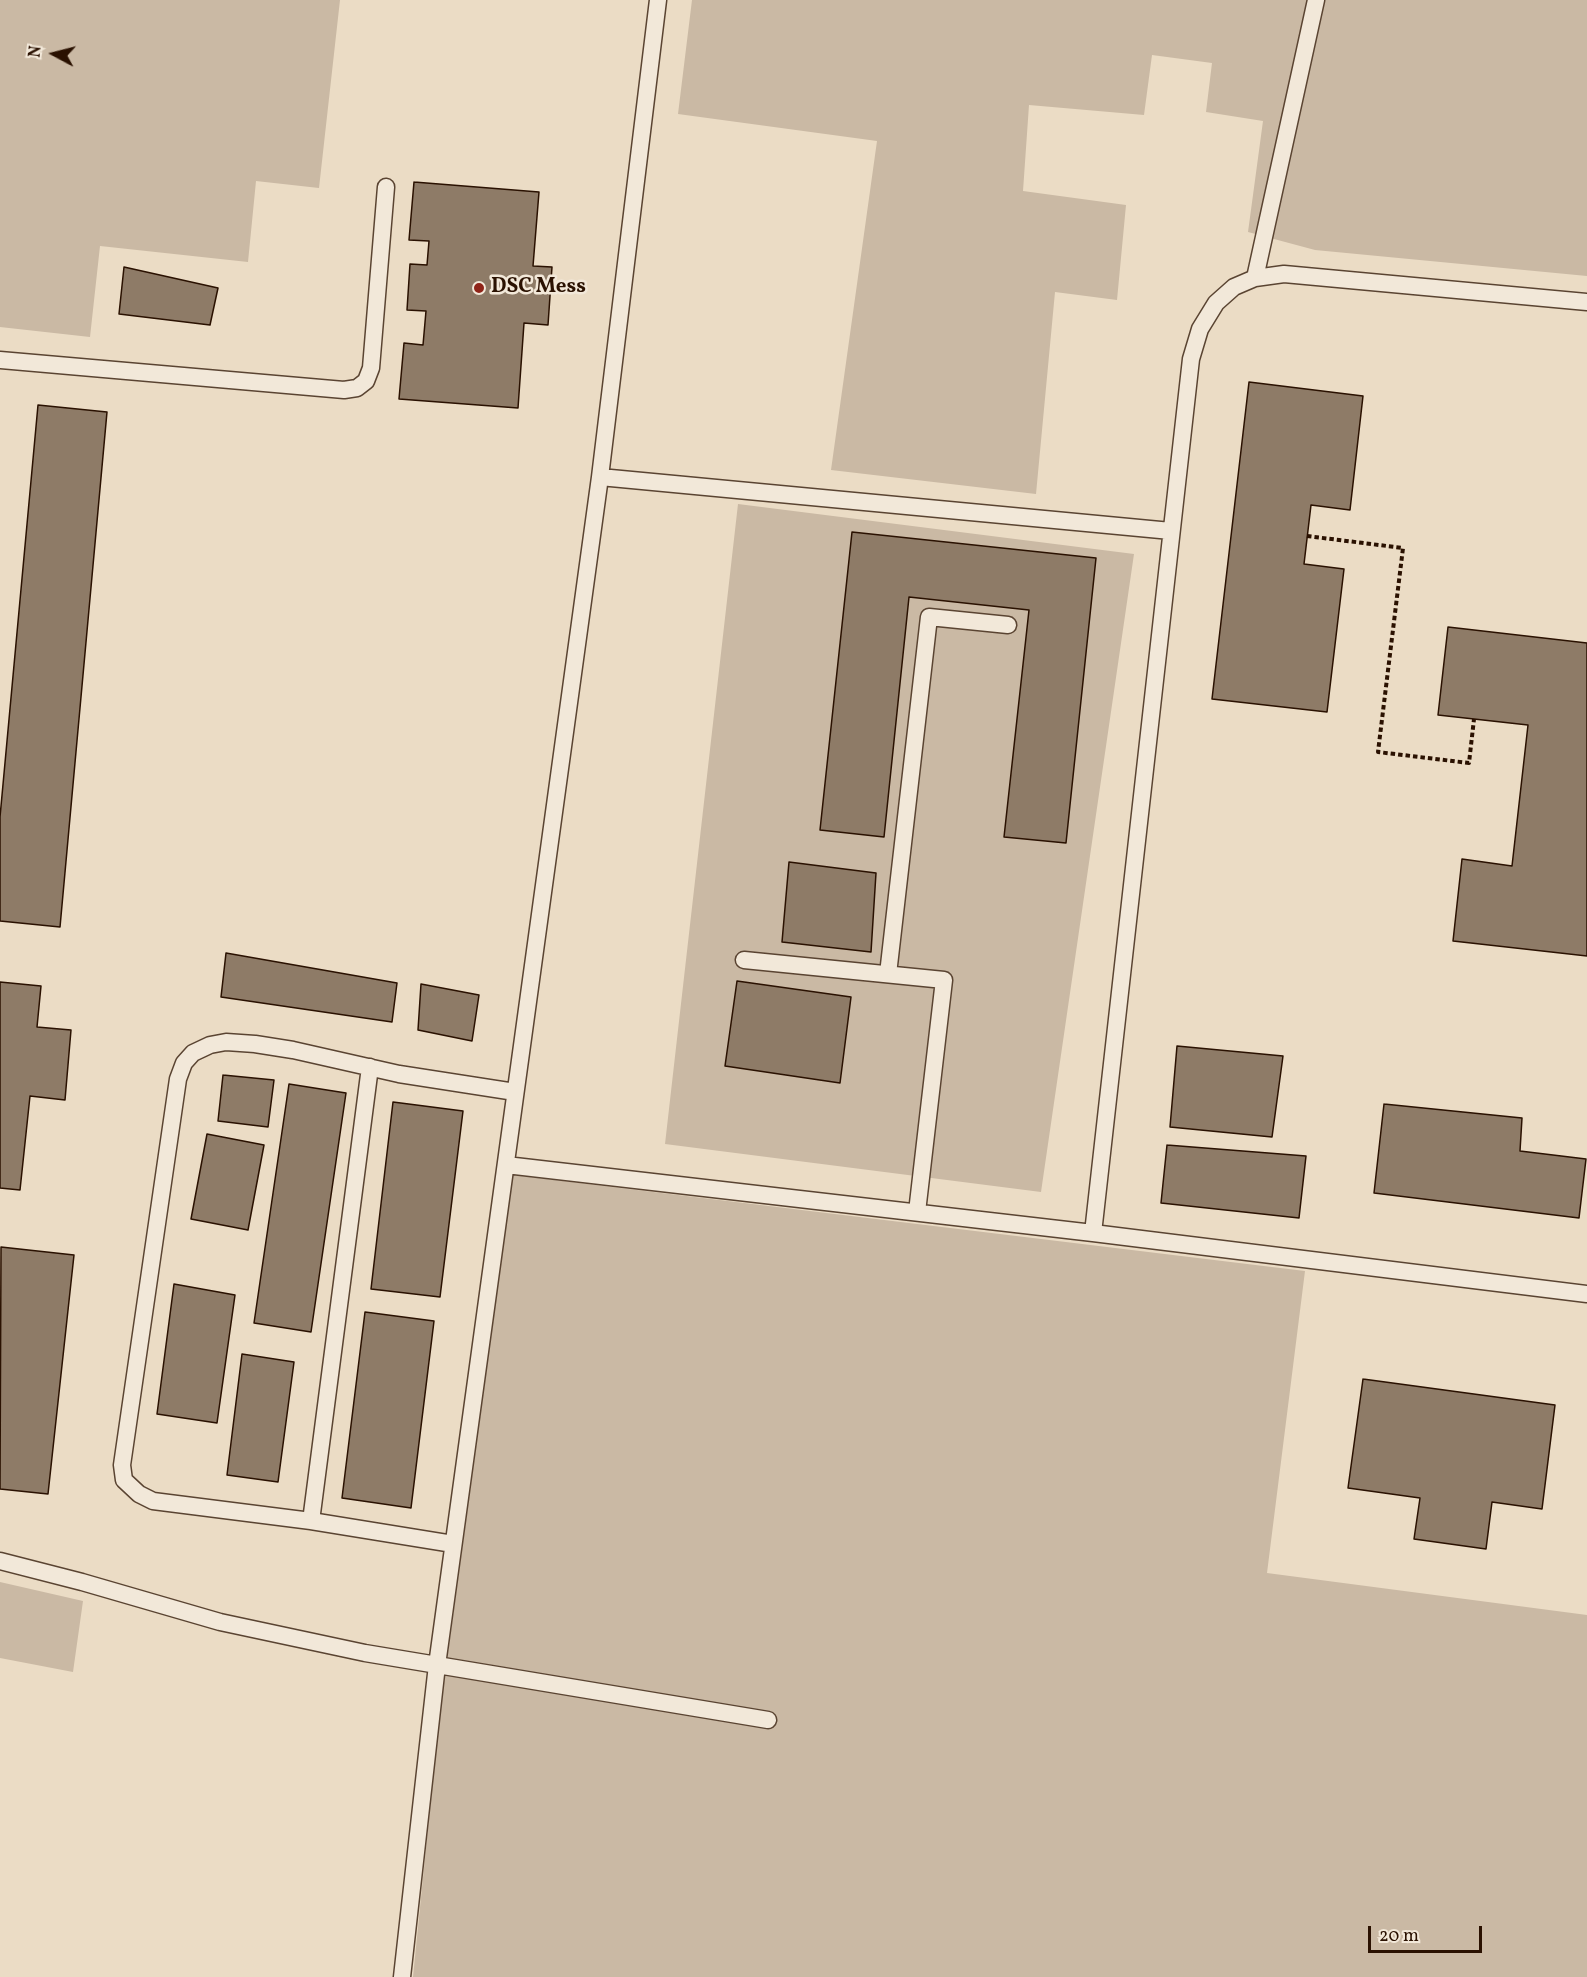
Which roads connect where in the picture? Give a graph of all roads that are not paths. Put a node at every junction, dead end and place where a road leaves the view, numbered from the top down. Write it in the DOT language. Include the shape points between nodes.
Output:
graph roads {
  1 [pos="658,0"];
  2 [pos="1316,0"];
  3 [pos="386,187"];
  4 [pos="1255,278"];
  5 [pos="1587,302"];
  6 [pos="0,360"];
  7 [pos="600,477"];
  8 [pos="1171,531"];
  9 [pos="1008,625"];
  10 [pos="744,960"];
  11 [pos="888,974"];
  12 [pos="370,1067"];
  13 [pos="515,1092"];
  14 [pos="506,1165"];
  15 [pos="917,1212"];
  16 [pos="1092,1233"];
  17 [pos="1587,1294"];
  18 [pos="311,1521"];
  19 [pos="453,1544"];
  20 [pos="0,1561"];
  21 [pos="437,1665"];
  22 [pos="768,1720"];
  23 [pos="402,1977"];
  1 -- 7 [label="lane"];
  2 -- 4 [label="lane"];
  3 -- 6 [label="lane" via="370,368 366,381 357,388 344,390"];
  4 -- 5 [label="lane" via="1307,275"];
  4 -- 8 [label="lane" via="1234,287 1216,303 1200,329 1191,359"];
  7 -- 8 [label="lane"];
  7 -- 13 [label="lane"];
  8 -- 16 [label="lane"];
  9 -- 11 [label="lane" via="929,617"];
  10 -- 11 [label="lane"];
  11 -- 15 [label="lane" via="944,980"];
  12 -- 13 [label="lane"];
  12 -- 18 [label="lane"];
  12 -- 18 [label="lane" via="293,1050 226,1042 193,1053 184,1063 178,1079 122,1465 124,1480 153,1501"];
  13 -- 14 [label="lane"];
  14 -- 15 [label="lane"];
  14 -- 19 [label="lane"];
  15 -- 16 [label="lane"];
  16 -- 17 [label="lane"];
  18 -- 19 [label="lane"];
  19 -- 21 [label="lane"];
  20 -- 21 [label="lane" via="220,1622"];
  21 -- 22 [label="lane"];
  21 -- 23 [label="lane"];
}
